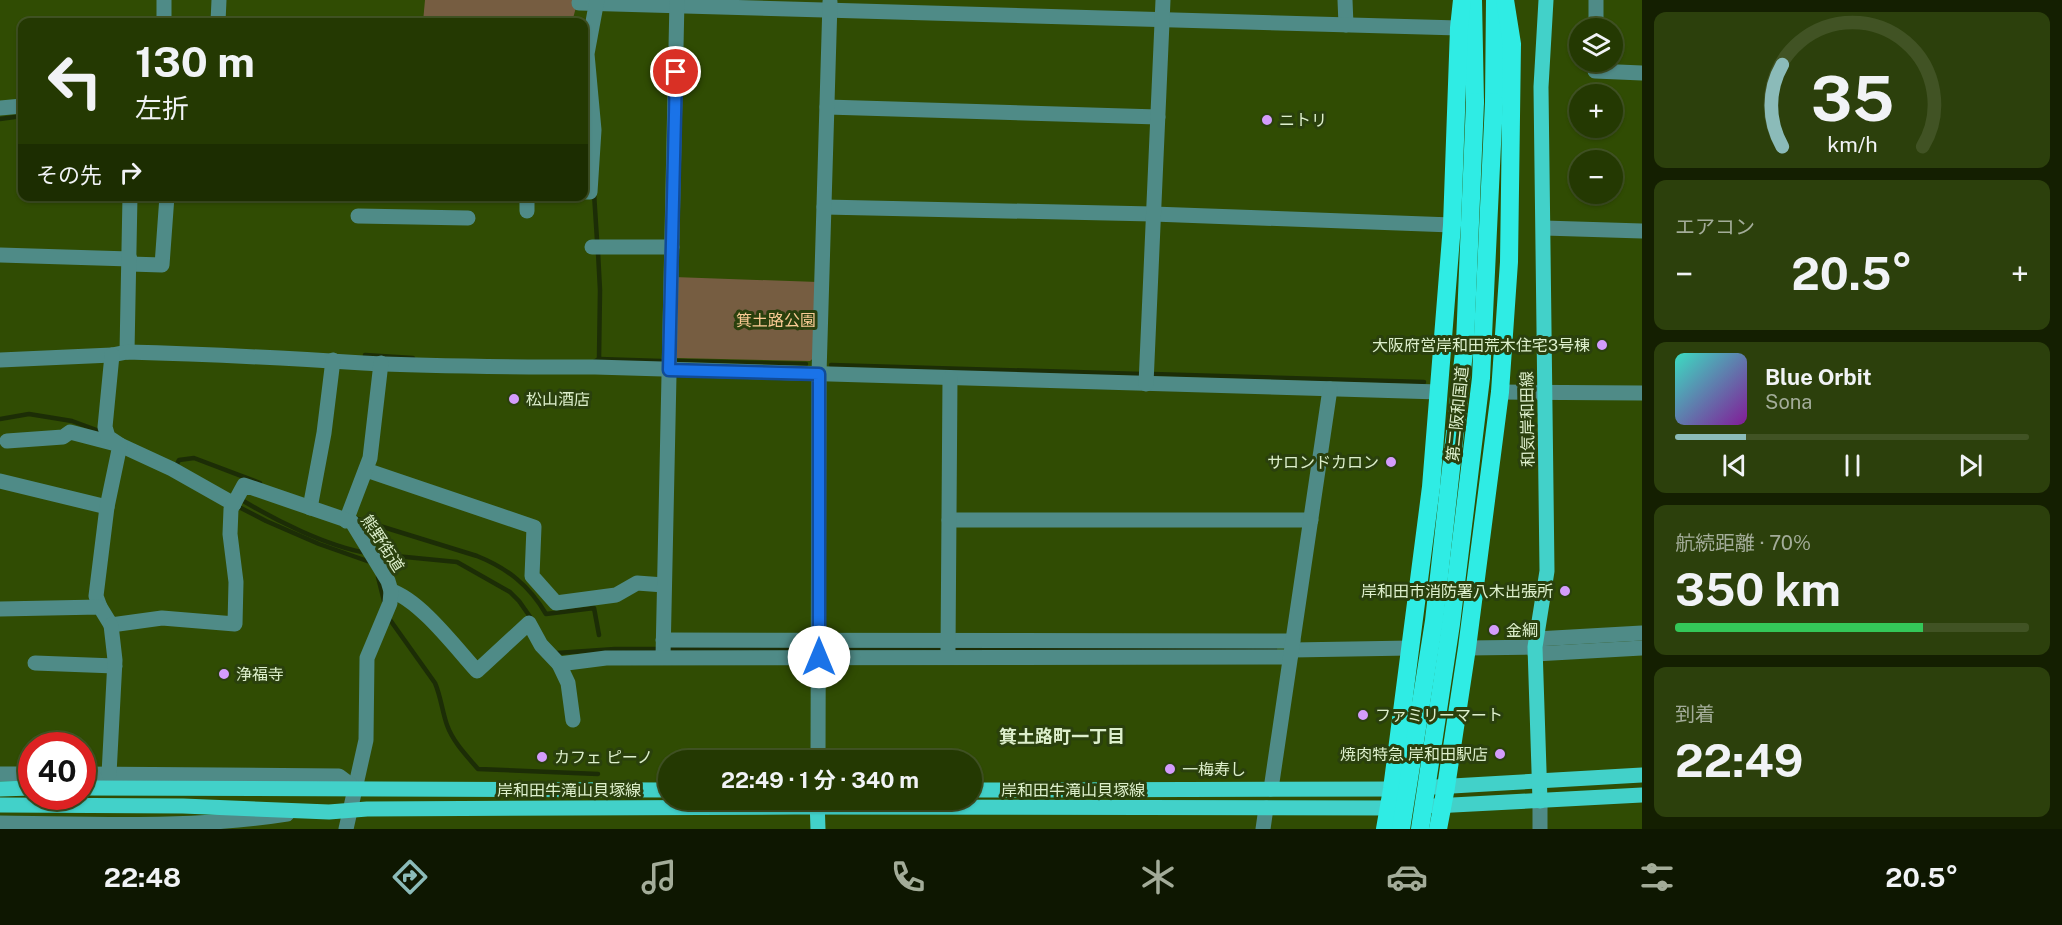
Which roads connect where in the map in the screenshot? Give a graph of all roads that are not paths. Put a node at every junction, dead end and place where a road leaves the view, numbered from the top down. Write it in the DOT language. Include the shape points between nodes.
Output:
graph roads {
  1 [pos="164,0"];
  2 [pos="219,0"];
  3 [pos="1163,0"];
  4 [pos="1345,0"];
  5 [pos="1462,0"];
  6 [pos="1473,0"];
  7 [pos="1495,0"];
  8 [pos="1505,0"];
  9 [pos="1546,0"];
  10 [pos="1596,0"];
  11 [pos="597,2"];
  12 [pos="579,3"];
  13 [pos="677,3"];
  14 [pos="830,5"];
  15 [pos="164,18"];
  16 [pos="218,18"];
  17 [pos="1596,18"];
  18 [pos="1162,20"];
  19 [pos="1346,25"];
  20 [pos="1459,28"];
  21 [pos="588,49"];
  22 [pos="588,65"];
  23 [pos="1618,72"];
  24 [pos="1642,73"];
  25 [pos="18,106"];
  26 [pos="827,107"];
  27 [pos="0,108"];
  28 [pos="1158,117"];
  29 [pos="588,192"];
  30 [pos="130,201"];
  31 [pos="167,201"];
  32 [pos="824,207"];
  33 [pos="1153,214"];
  34 [pos="358,216"];
  35 [pos="468,218"];
  36 [pos="1452,225"];
  37 [pos="1544,228"];
  38 [pos="1642,231"];
  39 [pos="592,247"];
  40 [pos="672,247"];
  41 [pos="0,255"];
  42 [pos="130,261"];
  43 [pos="120,354"];
  44 [pos="0,360"];
  45 [pos="333,360"];
  46 [pos="381,363"];
  47 [pos="669,370"];
  48 [pos="819,374"];
  49 [pos="950,378"];
  50 [pos="1146,384"];
  51 [pos="1330,389"];
  52 [pos="1439,392"];
  53 [pos="1500,392"];
  54 [pos="1545,393"];
  55 [pos="1642,393"];
  56 [pos="111,436"];
  57 [pos="7,441"];
  58 [pos="366,470"];
  59 [pos="0,481"];
  60 [pos="236,500"];
  61 [pos="107,507"];
  62 [pos="310,508"];
  63 [pos="1311,519"];
  64 [pos="949,520"];
  65 [pos="346,521"];
  66 [pos="664,585"];
  67 [pos="391,591"];
  68 [pos="100,607"];
  69 [pos="0,609"];
  70 [pos="111,625"];
  71 [pos="1642,633"];
  72 [pos="820,640"];
  73 [pos="1535,646"];
  74 [pos="1411,648"];
  75 [pos="1467,648"];
  76 [pos="1642,648"];
  77 [pos="663,649"];
  78 [pos="948,649"];
  79 [pos="1292,649"];
  80 [pos="819,657"];
  81 [pos="35,663"];
  82 [pos="559,664"];
  83 [pos="115,666"];
  84 [pos="573,720"];
  85 [pos="818,750"];
  86 [pos="0,774"];
  87 [pos="18,774"];
  88 [pos="109,774"];
  89 [pos="1642,776"];
  90 [pos="96,779"];
  91 [pos="1539,781"];
  92 [pos="96,784"];
  93 [pos="1446,787"];
  94 [pos="18,788"];
  95 [pos="355,788"];
  96 [pos="0,789"];
  97 [pos="1271,789"];
  98 [pos="1392,789"];
  99 [pos="658,790"];
  100 [pos="982,790"];
  101 [pos="1642,795"];
  102 [pos="1540,801"];
  103 [pos="0,805"];
  104 [pos="658,805"];
  105 [pos="982,805"];
  106 [pos="1442,806"];
  107 [pos="1266,808"];
  108 [pos="350,809"];
  109 [pos="1388,809"];
  110 [pos="817,810"];
  111 [pos="299,812"];
  112 [pos="0,824"];
  113 [pos="219,826"];
  114 [pos="148,827"];
  115 [pos="346,829"];
  116 [pos="818,829"];
  117 [pos="1263,829"];
  118 [pos="1385,829"];
  119 [pos="1401,829"];
  120 [pos="1419,829"];
  121 [pos="1438,829"];
  122 [pos="1540,829"];
  1 -- 15 [label="street"];
  2 -- 16 [label="street"];
  3 -- 18 [label="street"];
  4 -- 19 [label="street"];
  5 -- 20 [label="highway"];
  6 -- 119 [label="highway, 第二阪和国道, bridge" via="1476,102 1465,343 1434,621"];
  7 -- 120 [label="highway, 第二阪和国道, bridge" via="1481,378 1452,624"];
  8 -- 53 [label="highway" via="1512,44 1509,262"];
  9 -- 37 [label="main road, 和気岸和田線" via="1541,87"];
  10 -- 17 [label="street"];
  11 -- 12 [label="street"];
  11 -- 13 [label="street"];
  11 -- 21 [label="street"];
  13 -- 14 [label="street"];
  13 -- 40 [label="street"];
  14 -- 18 [label="street"];
  14 -- 26 [label="street"];
  18 -- 19 [label="street"];
  18 -- 28 [label="street"];
  19 -- 20 [label="street"];
  20 -- 36 [label="highway"];
  22 -- 29 [label="street" via="594,130"];
  23 -- 24 [label="street"];
  25 -- 27 [label="street"];
  26 -- 28 [label="street"];
  26 -- 32 [label="street"];
  28 -- 33 [label="street"];
  30 -- 42 [label="street"];
  31 -- 42 [label="street" via="162,265"];
  32 -- 33 [label="street"];
  32 -- 48 [label="street"];
  33 -- 36 [label="street"];
  33 -- 50 [label="street"];
  34 -- 35 [label="street"];
  36 -- 52 [label="highway"];
  37 -- 38 [label="street"];
  37 -- 54 [label="main road, 和気岸和田線"];
  39 -- 40 [label="street"];
  40 -- 47 [label="street"];
  41 -- 42 [label="street"];
  42 -- 43 [label="street"];
  43 -- 44 [label="street"];
  43 -- 45 [label="street" via="235,354"];
  43 -- 56 [label="street"];
  45 -- 46 [label="street"];
  45 -- 62 [label="street"];
  46 -- 47 [label="street"];
  46 -- 58 [label="street, 熊野街道"];
  47 -- 48 [label="street"];
  47 -- 66 [label="street"];
  48 -- 49 [label="street"];
  48 -- 72 [label="street"];
  49 -- 50 [label="street"];
  49 -- 64 [label="street"];
  50 -- 51 [label="street"];
  51 -- 52 [label="street"];
  51 -- 63 [label="street"];
  52 -- 74 [label="highway"];
  53 -- 54 [label="street"];
  53 -- 75 [label="highway"];
  54 -- 55 [label="street"];
  54 -- 73 [label="main road, 和気岸和田線" via="1547,571"];
  56 -- 57 [label="street" via="70,432 63,437"];
  56 -- 60 [label="street"];
  56 -- 61 [label="street"];
  58 -- 65 [label="street, 熊野街道"];
  58 -- 66 [label="street" via="534,527 532,576 556,603 616,595 637,583"];
  59 -- 61 [label="street"];
  60 -- 62 [label="street" via="244,485"];
  60 -- 70 [label="street" via="231,509 230,534 236,582 235,624 162,618"];
  61 -- 68 [label="street" via="96,596"];
  62 -- 65 [label="street"];
  63 -- 64 [label="street"];
  63 -- 79 [label="street"];
  64 -- 78 [label="street"];
  65 -- 67 [label="street, 熊野街道" via="352,522"];
  66 -- 77 [label="street"];
  67 -- 82 [label="street" via="427,616 477,671 530,623 541,645"];
  67 -- 95 [label="street, 熊野街道" via="390,603 367,658 366,740"];
  68 -- 69 [label="street"];
  68 -- 70 [label="street"];
  70 -- 83 [label="street"];
  71 -- 73 [label="street"];
  72 -- 77 [label="street"];
  72 -- 78 [label="street"];
  72 -- 80 [label="street"];
  73 -- 75 [label="street"];
  73 -- 76 [label="street"];
  73 -- 91 [label="main road, 和気岸和田線"];
  74 -- 79 [label="street"];
  74 -- 98 [label="highway"];
  75 -- 93 [label="highway"];
  77 -- 80 [label="street"];
  77 -- 82 [label="street"];
  78 -- 79 [label="street"];
  78 -- 80 [label="street"];
  79 -- 97 [label="street"];
  80 -- 85 [label="street"];
  81 -- 83 [label="street"];
  82 -- 84 [label="street" via="568,683"];
  83 -- 88 [label="street"];
  86 -- 87 [label="street"];
  88 -- 90 [label="street"];
  88 -- 95 [label="street" via="339,776"];
  89 -- 91 [label="main road, 岸和田牛滝山貝塚線"];
  91 -- 93 [label="main road, 岸和田牛滝山貝塚線"];
  91 -- 102 [label="main road, 和気岸和田線"];
  92 -- 95 [label="main road, 岸和田牛滝山貝塚線"];
  93 -- 98 [label="main road, 岸和田牛滝山貝塚線"];
  93 -- 106 [label="highway"];
  94 -- 96 [label="main road"];
  95 -- 99 [label="main road, 岸和田牛滝山貝塚線"];
  95 -- 108 [label="street, 熊野街道"];
  97 -- 98 [label="main road, 岸和田牛滝山貝塚線"];
  97 -- 100 [label="main road, 岸和田牛滝山貝塚線"];
  98 -- 109 [label="highway"];
  101 -- 102 [label="main road, 岸和田牛滝山貝塚線"];
  102 -- 106 [label="main road, 岸和田牛滝山貝塚線"];
  102 -- 122 [label="street"];
  103 -- 111 [label="main road, 岸和田牛滝山貝塚線" via="183,806"];
  104 -- 108 [label="main road, 岸和田牛滝山貝塚線"];
  105 -- 107 [label="main road, 岸和田牛滝山貝塚線"];
  106 -- 109 [label="main road, 岸和田牛滝山貝塚線"];
  106 -- 121 [label="highway"];
  107 -- 109 [label="main road, 岸和田牛滝山貝塚線"];
  107 -- 117 [label="street"];
  108 -- 111 [label="main road, 岸和田牛滝山貝塚線"];
  108 -- 115 [label="street, 熊野街道"];
  109 -- 118 [label="highway"];
  110 -- 116 [label="main road"];
  111 -- 113 [label="street"];
  112 -- 114 [label="street"];
  113 -- 114 [label="street"];
}
